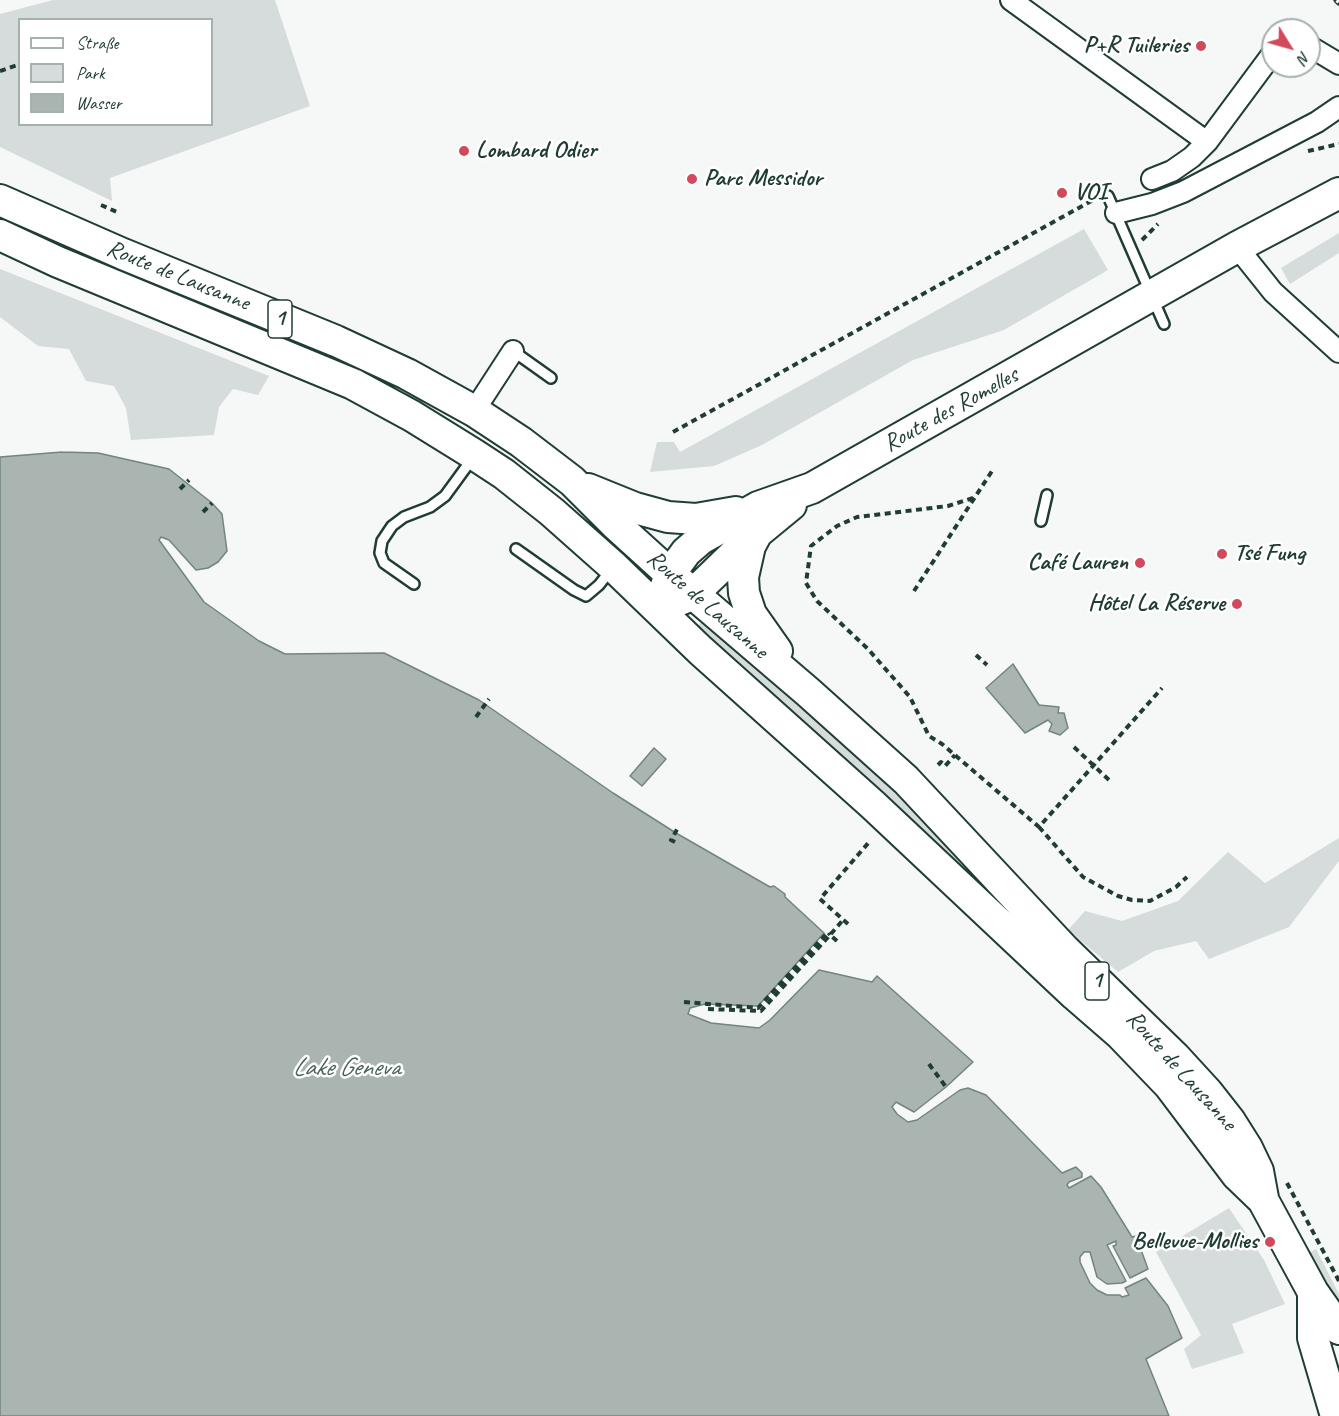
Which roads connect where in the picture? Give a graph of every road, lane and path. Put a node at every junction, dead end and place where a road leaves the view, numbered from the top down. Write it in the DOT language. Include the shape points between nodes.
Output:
graph roads {
  1 [pos="1011,0"];
  2 [pos="1321,53"];
  3 [pos="1339,64"];
  4 [pos="18,65"];
  5 [pos="1261,69"];
  6 [pos="0,71"];
  7 [pos="1339,107"];
  8 [pos="1207,142"];
  9 [pos="1152,179"];
  10 [pos="1339,193"];
  11 [pos="0,200"];
  12 [pos="1109,202"];
  13 [pos="101,205"];
  14 [pos="117,212"];
  15 [pos="0,235"];
  16 [pos="1237,247"];
  17 [pos="1151,296"];
  18 [pos="1164,324"];
  19 [pos="513,351"];
  20 [pos="1339,352"];
  21 [pos="551,378"];
  22 [pos="474,411"];
  23 [pos="673,432"];
  24 [pos="465,448"];
  25 [pos="992,471"];
  26 [pos="189,480"];
  27 [pos="572,481"];
  28 [pos="180,489"];
  29 [pos="1047,495"];
  30 [pos="973,498"];
  31 [pos="212,503"];
  32 [pos="203,512"];
  33 [pos="758,520"];
  34 [pos="1041,521"];
  35 [pos="516,549"];
  36 [pos="614,567"];
  37 [pos="670,574"];
  38 [pos="414,584"];
  39 [pos="914,591"];
  40 [pos="693,595"];
  41 [pos="658,609"];
  42 [pos="976,655"];
  43 [pos="987,665"];
  44 [pos="1162,688"];
  45 [pos="808,692"];
  46 [pos="489,699"];
  47 [pos="476,717"];
  48 [pos="1074,747"];
  49 [pos="955,755"];
  50 [pos="938,765"];
  51 [pos="1094,765"];
  52 [pos="1109,780"];
  53 [pos="680,826"];
  54 [pos="1039,826"];
  55 [pos="671,840"];
  56 [pos="870,841"];
  57 [pos="1187,877"];
  58 [pos="843,920"];
  59 [pos="848,924"];
  60 [pos="830,935"];
  61 [pos="837,941"];
  62 [pos="684,1002"];
  63 [pos="708,1009"];
  64 [pos="929,1064"];
  65 [pos="946,1087"];
  66 [pos="1263,1200"];
  67 [pos="1313,1292"];
  68 [pos="1339,1329"];
  69 [pos="1337,1408"];
  1 -- 8 [label="street"];
  2 -- 3 [label="street"];
  4 -- 6 [label="path"];
  5 -- 8 [label="street"];
  7 -- 12 [label="street" via="1183,192 1152,204"];
  8 -- 9 [label="street" via="1172,171"];
  10 -- 16 [label="main road, Route des Romelles"];
  11 -- 22 [label="main road, Route de Lausanne / 1" via="383,362"];
  12 -- 17 [label="lane"];
  12 -- 23 [label="path" via="1064,215"];
  13 -- 14 [label="path"];
  15 -- 24 [label="main road, Route de Lausanne / 1" via="342,379"];
  16 -- 17 [label="main road, Route des Romelles"];
  16 -- 20 [label="street" via="1273,292"];
  17 -- 18 [label="lane"];
  17 -- 33 [label="main road, Route des Romelles"];
  19 -- 21 [label="lane"];
  19 -- 22 [label="street"];
  22 -- 24 [label="main road"];
  22 -- 27 [label="main road, Route de Lausanne / 1"];
  24 -- 36 [label="main road, Route de Lausanne / 1" via="557,516"];
  24 -- 38 [label="lane" via="445,496 392,525 382,541 380,554 384,563"];
  25 -- 30 [label="path"];
  26 -- 28 [label="path"];
  27 -- 33 [label="main road" via="635,508 668,517"];
  27 -- 37 [label="main road, Route de Lausanne / 1"];
  29 -- 34 [label="lane"];
  30 -- 39 [label="path"];
  30 -- 49 [label="path" via="948,506 857,517 837,526 811,546 806,583 817,601 868,649 910,697 929,736"];
  31 -- 32 [label="path"];
  33 -- 37 [label="main road" via="701,540"];
  33 -- 40 [label="main road"];
  33 -- 45 [label="main road" via="743,577 744,593 764,634"];
  35 -- 36 [label="lane" via="586,596"];
  36 -- 41 [label="main road, Route de Lausanne / 1"];
  37 -- 40 [label="main road, Route de Lausanne / 1"];
  37 -- 41 [label="main road"];
  40 -- 41 [label="main road"];
  40 -- 45 [label="main road, Route de Lausanne / 1"];
  41 -- 66 [label="main road, Route de Lausanne / 1" via="1121,1035 1169,1085 1238,1175"];
  42 -- 43 [label="path"];
  44 -- 51 [label="path"];
  45 -- 66 [label="main road, Route de Lausanne / 1" via="906,780 1065,950 1208,1093 1247,1148 1258,1171"];
  46 -- 47 [label="path"];
  48 -- 51 [label="path"];
  49 -- 50 [label="path" via="945,766 941,762"];
  49 -- 54 [label="path"];
  51 -- 52 [label="path"];
  51 -- 54 [label="path"];
  53 -- 55 [label="path"];
  54 -- 57 [label="path" via="1083,877 1118,896 1150,901"];
  56 -- 58 [label="path" via="820,899"];
  58 -- 59 [label="path"];
  58 -- 60 [label="path"];
  60 -- 61 [label="path"];
  60 -- 62 [label="path" via="828,932 758,1008"];
  60 -- 63 [label="path" via="761,1011"];
  64 -- 65 [label="path"];
  66 -- 67 [label="main road, Route de Lausanne / 1"];
  67 -- 68 [label="main road, Route de Lausanne / 1"];
  67 -- 69 [label="main road, Route de Lausanne / 1" via="1313,1338"];
}
